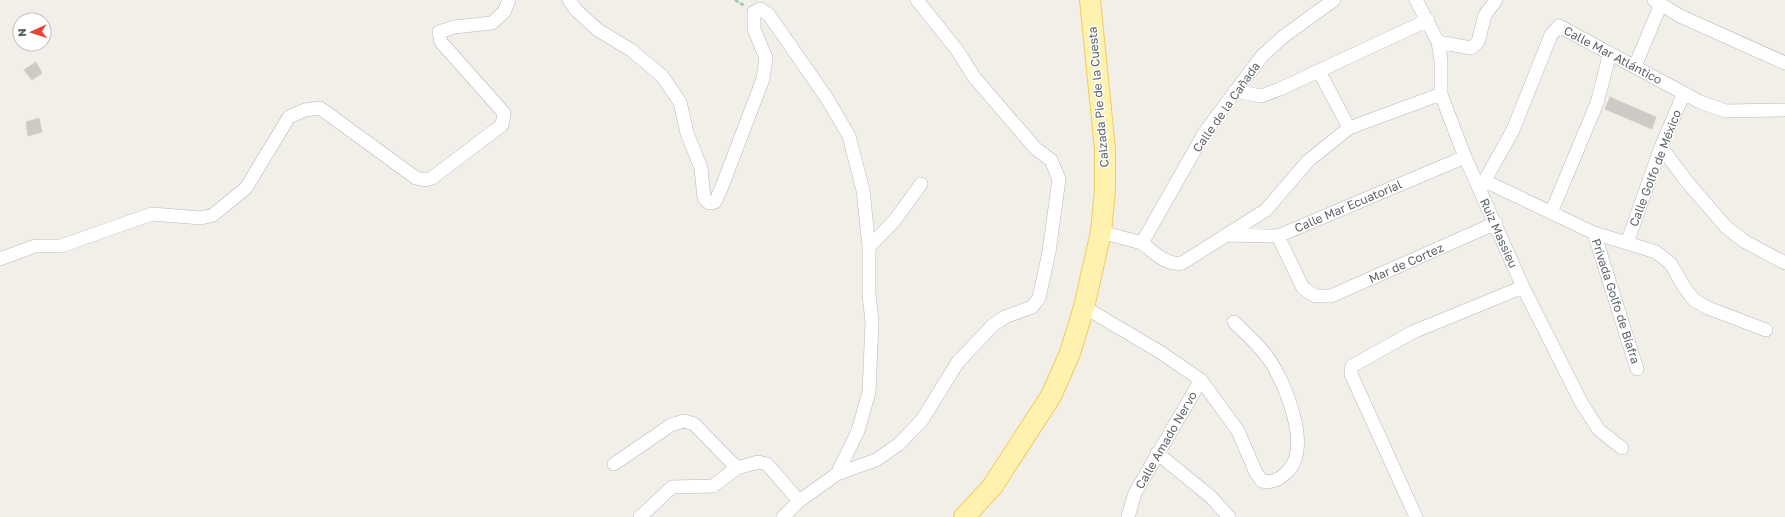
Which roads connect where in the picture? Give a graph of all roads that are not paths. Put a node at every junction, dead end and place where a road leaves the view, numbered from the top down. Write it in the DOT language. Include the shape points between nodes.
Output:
graph roads {
  1 [pos="509,0"];
  2 [pos="569,0"];
  3 [pos="918,0"];
  4 [pos="1090,0"];
  5 [pos="1334,0"];
  6 [pos="1416,0"];
  7 [pos="1496,0"];
  8 [pos="1658,2"];
  9 [pos="1428,20"];
  10 [pos="1438,42"];
  11 [pos="1610,53"];
  12 [pos="1785,62"];
  13 [pos="1635,66"];
  14 [pos="1319,71"];
  15 [pos="1234,91"];
  16 [pos="1684,93"];
  17 [pos="1441,94"];
  18 [pos="1785,110"];
  19 [pos="1349,128"];
  20 [pos="1662,147"];
  21 [pos="1465,157"];
  22 [pos="921,184"];
  23 [pos="1482,185"];
  24 [pos="1551,213"];
  25 [pos="1496,224"];
  26 [pos="1101,232"];
  27 [pos="1594,233"];
  28 [pos="1227,235"];
  29 [pos="1278,236"];
  30 [pos="1142,243"];
  31 [pos="1627,243"];
  32 [pos="869,247"];
  33 [pos="0,258"];
  34 [pos="1785,263"];
  35 [pos="1523,287"];
  36 [pos="1084,307"];
  37 [pos="1234,322"];
  38 [pos="1766,330"];
  39 [pos="1637,369"];
  40 [pos="1201,380"];
  41 [pos="1622,448"];
  42 [pos="1158,453"];
  43 [pos="614,464"];
  44 [pos="737,468"];
  45 [pos="837,474"];
  46 [pos="799,500"];
  47 [pos="640,517"];
  48 [pos="783,517"];
  49 [pos="964,517"];
  50 [pos="1128,517"];
  51 [pos="1229,517"];
  52 [pos="1416,517"];
  1 -- 33 [label="street" via="504,12 492,23 454,27 439,32 441,42 504,113 502,125 432,178 416,178 320,108 305,110 289,117 246,188 213,215 201,218 152,214 61,246 35,246"];
  2 -- 32 [label="street" via="598,30 632,50 662,76 680,102 687,133 701,168 704,198 709,203 715,202 721,189 763,79 766,58 754,29 754,12 760,9 769,15 826,97 849,136 863,190"];
  3 -- 45 [label="street" via="957,50 974,78 1036,149 1052,160 1056,167 1060,179 1049,252 1039,298 1032,307 992,325 958,362 922,420 899,444 876,460"];
  4 -- 26 [label="main road, Calzada Pie de la Cuesta" via="1105,149"];
  5 -- 15 [label="street, Calle de la Cañada" via="1284,36 1262,56"];
  6 -- 9 [label="street, Ruiz Massieu"];
  7 -- 10 [label="street" via="1485,15 1478,42 1471,48"];
  8 -- 12 [label="street" via="1680,16"];
  8 -- 13 [label="street"];
  9 -- 10 [label="street, Ruiz Massieu"];
  9 -- 14 [label="street"];
  10 -- 17 [label="street, Ruiz Massieu"];
  11 -- 13 [label="street, Calle Mar Atlántico"];
  11 -- 23 [label="street, Calle Mar Atlántico" via="1559,26 1551,35 1513,130"];
  11 -- 24 [label="street" via="1596,103"];
  13 -- 16 [label="street, Calle Mar Atlántico"];
  14 -- 15 [label="street" via="1261,96"];
  14 -- 19 [label="street"];
  15 -- 30 [label="street, Calle de la Cañada" via="1205,132"];
  16 -- 18 [label="street, Calle Mar Atlántico" via="1726,111"];
  16 -- 20 [label="street, Calle Golfo de México"];
  17 -- 19 [label="street"];
  17 -- 21 [label="street, Ruiz Massieu"];
  19 -- 28 [label="street" via="1308,161 1266,210"];
  20 -- 31 [label="street, Calle Golfo de México"];
  20 -- 34 [label="street" via="1688,183 1726,227 1744,241"];
  21 -- 23 [label="street, Ruiz Massieu"];
  21 -- 29 [label="street, Calle Mar Ecuatorial"];
  22 -- 32 [label="street" via="895,220"];
  23 -- 24 [label="street"];
  23 -- 25 [label="street, Ruiz Massieu"];
  24 -- 27 [label="street"];
  25 -- 29 [label="street, Mar de Cortez" via="1331,296 1314,296 1303,288"];
  25 -- 35 [label="street, Ruiz Massieu"];
  26 -- 30 [label="street"];
  26 -- 36 [label="main road, Calzada Pie de la Cuesta"];
  27 -- 31 [label="street"];
  27 -- 39 [label="street, Privada Golfo de Biafra"];
  28 -- 29 [label="street, Calle Mar Ecuatorial"];
  28 -- 30 [label="street" via="1182,263 1174,264 1166,262"];
  31 -- 38 [label="street" via="1656,252 1671,264 1694,300"];
  32 -- 45 [label="street" via="872,322 869,392 858,431"];
  35 -- 41 [label="street, Ruiz Massieu" via="1582,404 1599,430"];
  35 -- 52 [label="street" via="1413,332 1352,366 1351,374"];
  36 -- 40 [label="street, Calle Amado Nervo" via="1160,352"];
  36 -- 49 [label="main road, Calzada Pie de la Cuesta" via="1070,353 1051,396 992,487"];
  37 -- 40 [label="street" via="1269,358 1288,393 1297,436 1297,452 1292,466 1284,475 1272,482 1262,481 1256,474 1238,431"];
  40 -- 42 [label="street, Calle Amado Nervo"];
  42 -- 50 [label="street, Calle Amado Nervo" via="1135,493"];
  42 -- 51 [label="street" via="1211,498"];
  43 -- 44 [label="street" via="671,426 684,421 694,424"];
  44 -- 46 [label="street" via="758,462 767,464"];
  44 -- 47 [label="street" via="713,486 672,487"];
  45 -- 46 [label="street"];
  46 -- 48 [label="street"];
}
